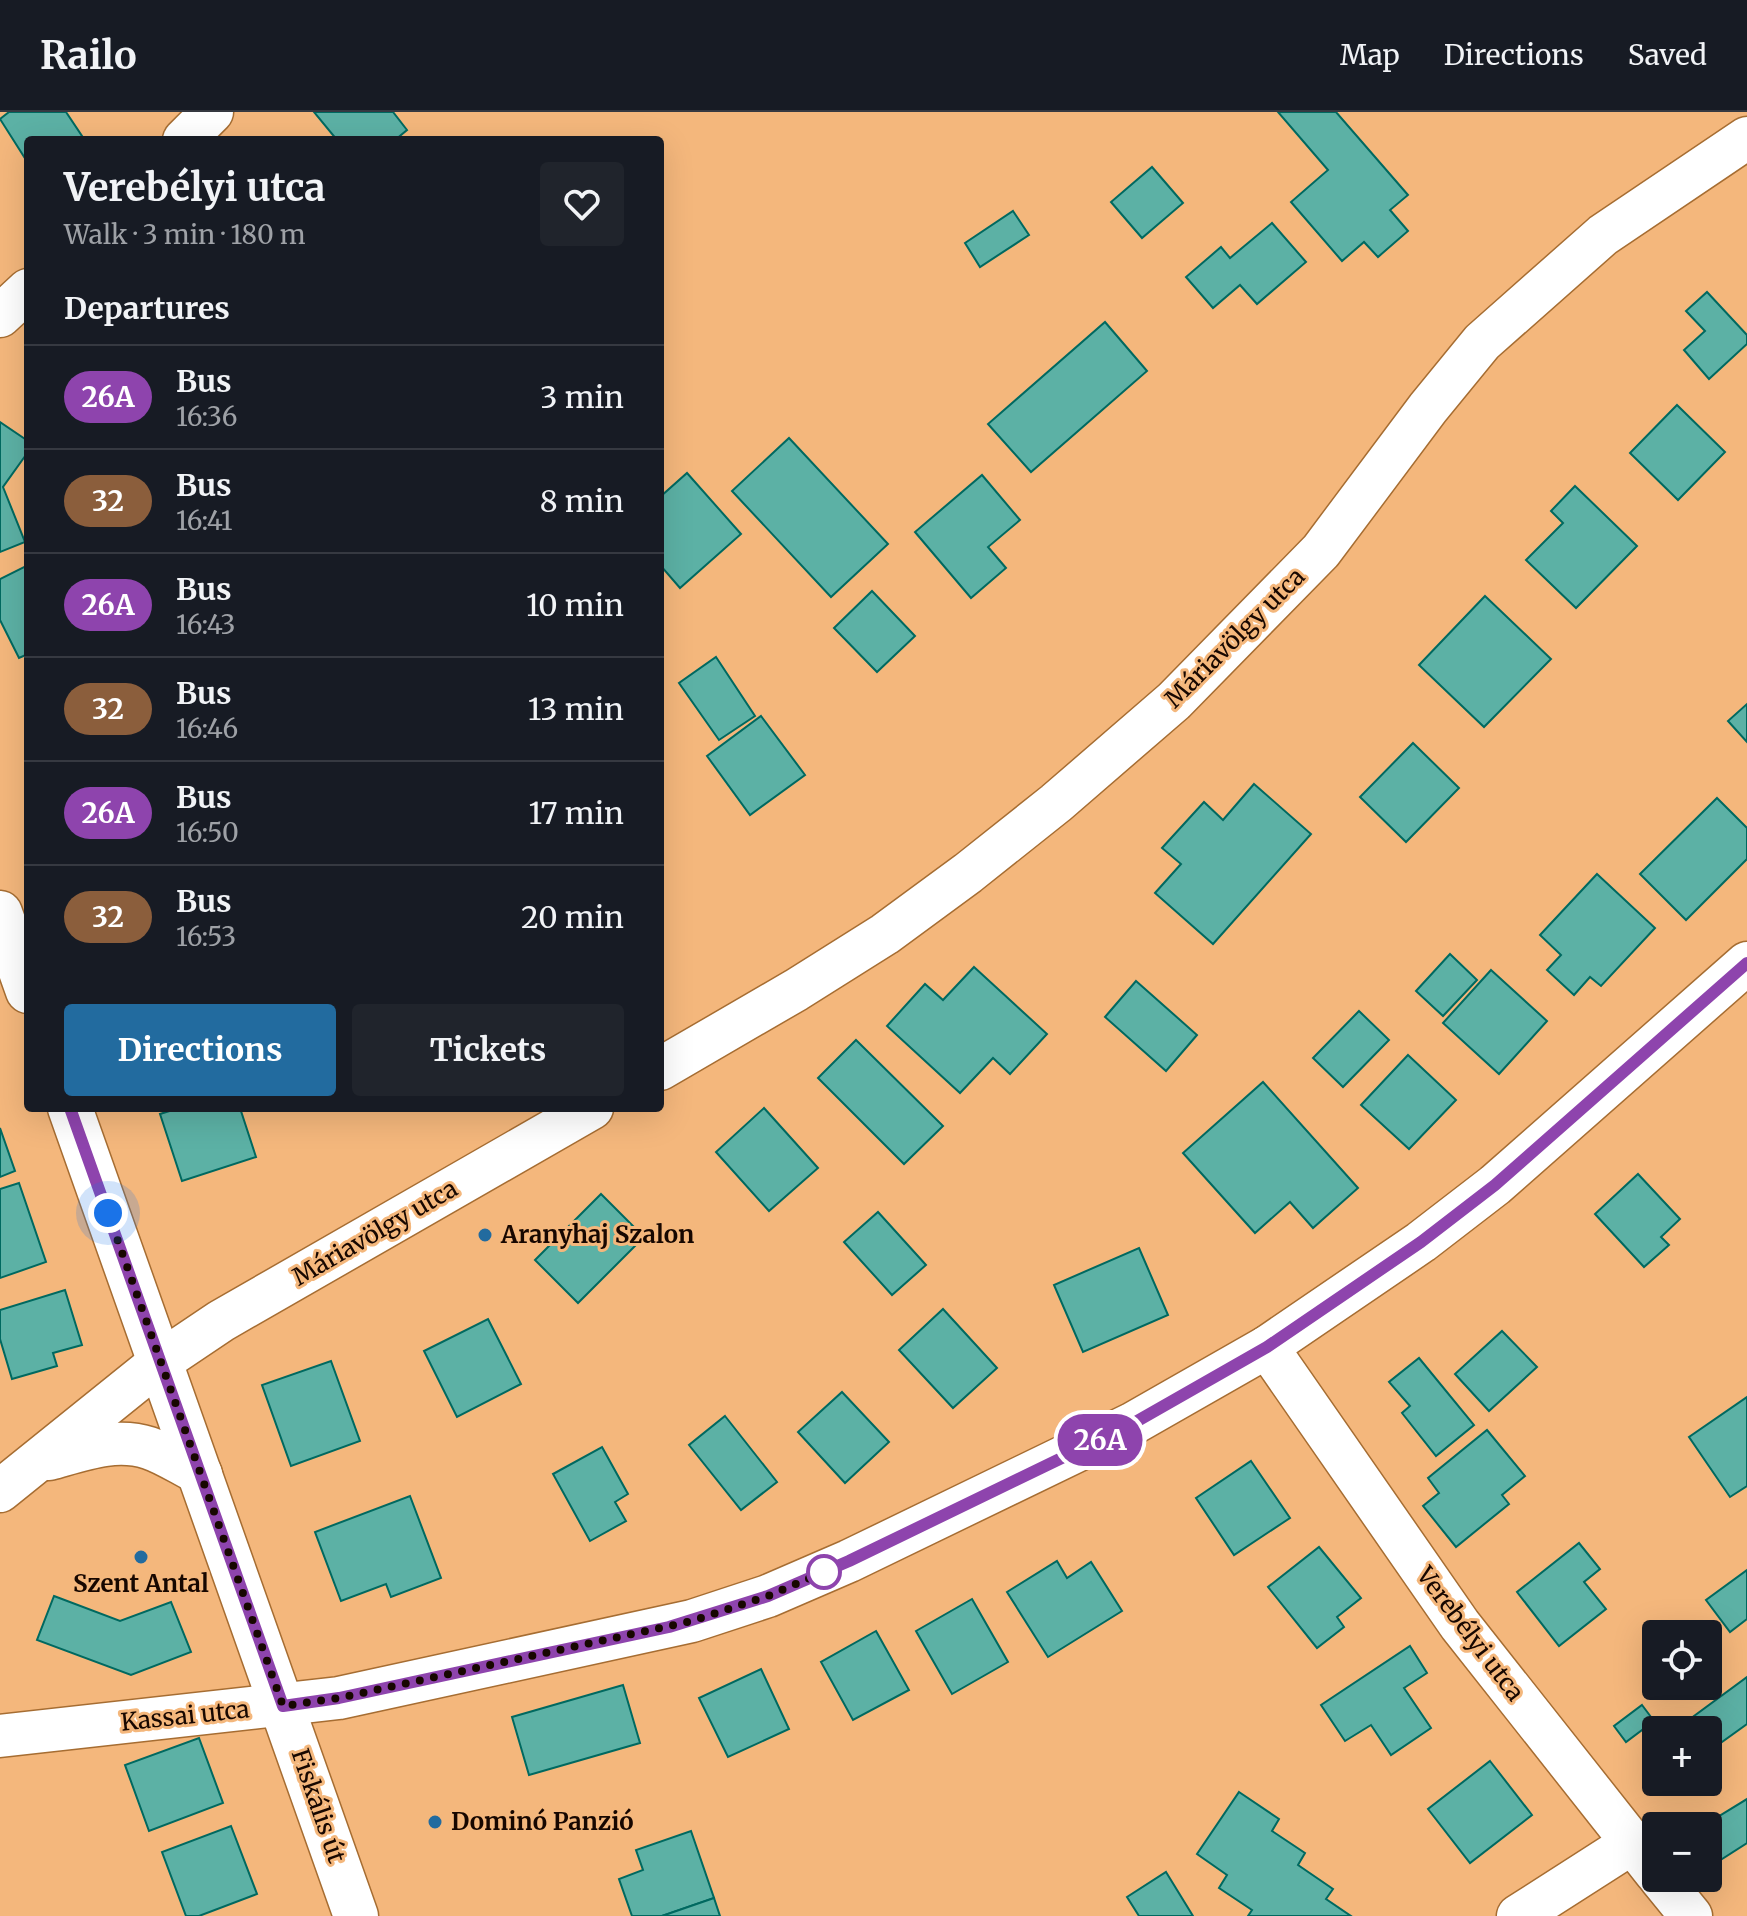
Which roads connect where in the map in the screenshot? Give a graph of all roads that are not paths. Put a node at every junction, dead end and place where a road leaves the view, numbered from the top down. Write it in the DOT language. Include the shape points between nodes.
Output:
graph roads {
  1 [pos="212,112"];
  2 [pos="188,136"];
  3 [pos="1747,138"];
  4 [pos="24,294"];
  5 [pos="0,316"];
  6 [pos="0,913"];
  7 [pos="1747,963"];
  8 [pos="24,980"];
  9 [pos="664,1067"];
  10 [pos="71,1112"];
  11 [pos="585,1112"];
  12 [pos="1267,1347"];
  13 [pos="160,1362"];
  14 [pos="33,1464"];
  15 [pos="201,1474"];
  16 [pos="0,1491"];
  17 [pos="283,1706"];
  18 [pos="0,1736"];
  19 [pos="1642,1855"];
  20 [pos="1642,1859"];
  21 [pos="1671,1892"];
  22 [pos="356,1916"];
  23 [pos="1518,1916"];
  24 [pos="1691,1916"];
  1 -- 2 [label="street"];
  3 -- 9 [label="street, Máriavölgy utca" via="1603,235 1482,342 1321,551 1174,701 1056,803 885,934"];
  4 -- 5 [label="street"];
  6 -- 8 [label="street"];
  7 -- 12 [label="street, Kassai utca" via="1495,1185"];
  10 -- 13 [label="street, Fiskális út"];
  11 -- 13 [label="street, Máriavölgy utca" via="221,1321"];
  12 -- 17 [label="street, Kassai utca" via="1132,1424 768,1596 598,1644"];
  12 -- 19 [label="street, Verebélyi utca" via="1460,1625"];
  13 -- 14 [label="street, Máriavölgy utca"];
  13 -- 15 [label="street, Fiskális út"];
  14 -- 15 [label="street" via="101,1444 126,1444 149,1448"];
  14 -- 16 [label="street, Máriavölgy utca"];
  15 -- 17 [label="street, Fiskális út"];
  17 -- 18 [label="street, Kassai utca"];
  17 -- 22 [label="street, Fiskális út"];
  20 -- 23 [label="street"];
  21 -- 24 [label="street"];
}
